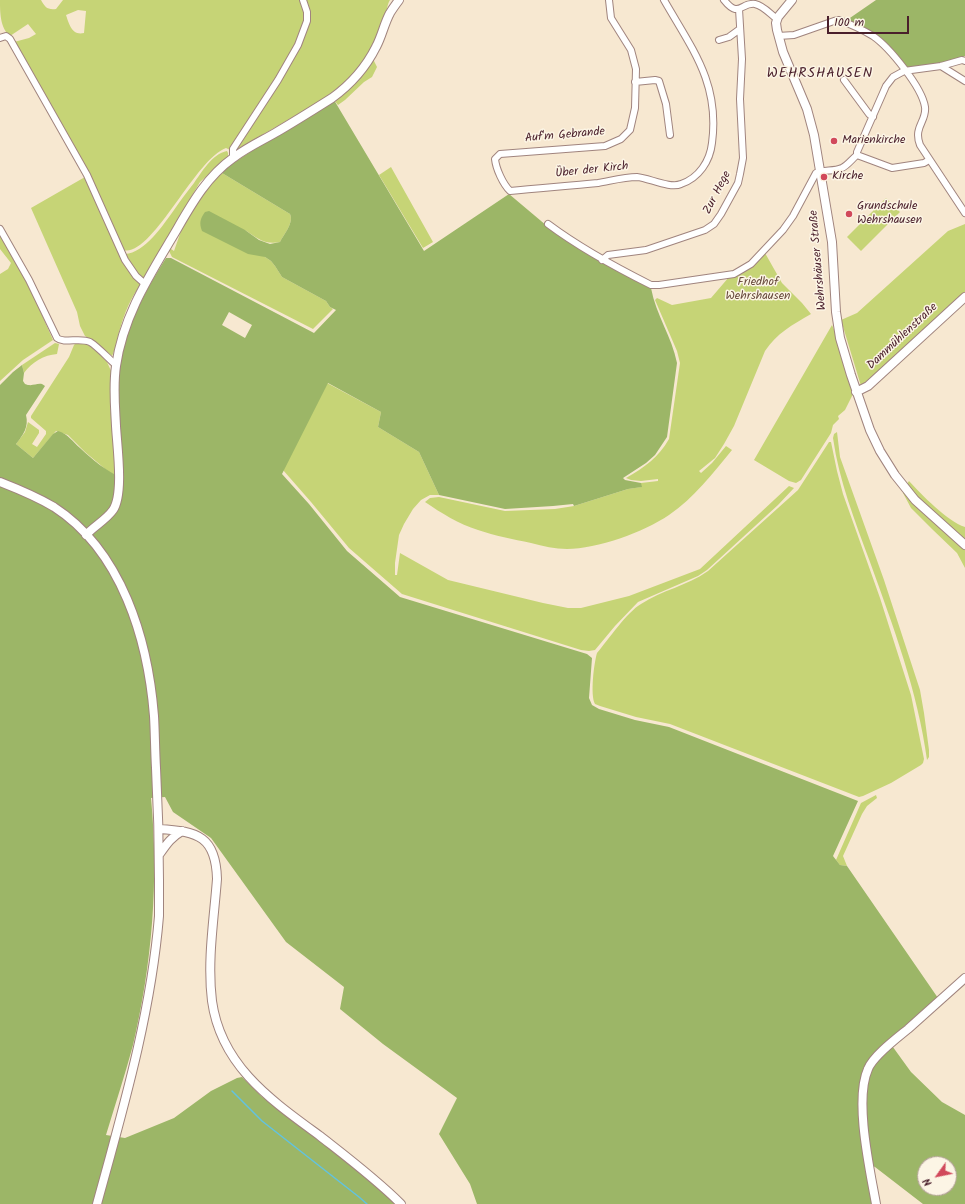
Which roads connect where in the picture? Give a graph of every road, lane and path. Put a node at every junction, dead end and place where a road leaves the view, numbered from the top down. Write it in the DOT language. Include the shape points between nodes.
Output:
graph roads {
  1 [pos="303,0"];
  2 [pos="398,0"];
  3 [pos="609,0"];
  4 [pos="664,0"];
  5 [pos="724,0"];
  6 [pos="792,0"];
  7 [pos="739,9"];
  8 [pos="777,19"];
  9 [pos="740,29"];
  10 [pos="778,36"];
  11 [pos="0,38"];
  12 [pos="719,40"];
  13 [pos="965,61"];
  14 [pos="941,66"];
  15 [pos="904,71"];
  16 [pos="844,80"];
  17 [pos="965,81"];
  18 [pos="635,82"];
  19 [pos="873,117"];
  20 [pos="670,135"];
  21 [pos="857,155"];
  22 [pos="233,158"];
  23 [pos="929,160"];
  24 [pos="820,171"];
  25 [pos="510,191"];
  26 [pos="964,211"];
  27 [pos="548,224"];
  28 [pos="0,229"];
  29 [pos="602,260"];
  30 [pos="145,284"];
  31 [pos="965,297"];
  32 [pos="116,365"];
  33 [pos="856,392"];
  34 [pos="0,482"];
  35 [pos="86,535"];
  36 [pos="965,545"];
  37 [pos="159,830"];
  38 [pos="183,831"];
  39 [pos="159,855"];
  40 [pos="965,978"];
  41 [pos="98,1204"];
  42 [pos="401,1204"];
  43 [pos="876,1204"];
  1 -- 22 [label="street" via="307,16 302,37 278,80 233,149"];
  2 -- 22 [label="street" via="377,46 366,64 346,87"];
  3 -- 18 [label="street, Auf'm Gebrande" via="611,18 633,55"];
  4 -- 25 [label="street, Über der Kirch" via="692,46 710,90 714,118 713,134 705,166 688,181 677,185 634,177"];
  5 -- 7 [label="street" via="731,7"];
  6 -- 8 [label="street"];
  7 -- 8 [label="street" via="751,4 756,5"];
  7 -- 9 [label="street, Zur Hege"];
  8 -- 10 [label="street, Wehrshäuser Straße"];
  9 -- 12 [label="street"];
  9 -- 29 [label="street, Zur Hege" via="743,158 740,178 721,214 714,224 705,230 646,250 608,255"];
  10 -- 15 [label="street" via="794,35 840,20 872,35"];
  10 -- 24 [label="street, Wehrshäuser Straße" via="811,121"];
  11 -- 30 [label="street" via="6,36 10,39 81,164 125,260"];
  13 -- 14 [label="street"];
  14 -- 15 [label="street"];
  14 -- 17 [label="street"];
  15 -- 19 [label="street" via="890,80"];
  15 -- 23 [label="street" via="923,101 925,112 917,136"];
  16 -- 19 [label="street"];
  18 -- 20 [label="street" via="658,81 666,104"];
  18 -- 25 [label="street, Auf'm Gebrande" via="632,124 621,139 605,146 503,153 497,156 495,161"];
  19 -- 21 [label="street"];
  21 -- 23 [label="street" via="892,168"];
  21 -- 24 [label="street" via="842,168"];
  22 -- 30 [label="street" via="214,174 200,191"];
  23 -- 26 [label="street"];
  24 -- 29 [label="street" via="816,173 783,230 751,264 734,274 651,285"];
  24 -- 33 [label="street, Wehrshäuser Straße" via="832,242 836,316"];
  27 -- 29 [label="street"];
  28 -- 32 [label="street" via="26,274 57,338 90,342"];
  30 -- 32 [label="street" via="124,329"];
  31 -- 33 [label="street, Dammühlenstraße" via="868,386"];
  32 -- 35 [label="street" via="114,382 118,495 112,511"];
  33 -- 36 [label="street, Wehrshäuser Straße" via="875,440 895,475 915,500"];
  34 -- 35 [label="street" via="54,507"];
  35 -- 37 [label="street" via="116,576 137,626 154,714"];
  37 -- 38 [label="street"];
  37 -- 39 [label="street"];
  38 -- 39 [label="street" via="167,843"];
  38 -- 42 [label="street" via="197,836 206,843 216,862 210,979 216,1017 228,1050 245,1074 264,1093 367,1172"];
  39 -- 41 [label="street" via="159,914 152,980 141,1035"];
  40 -- 43 [label="street" via="892,1043 868,1069 863,1086 864,1124"];
}
